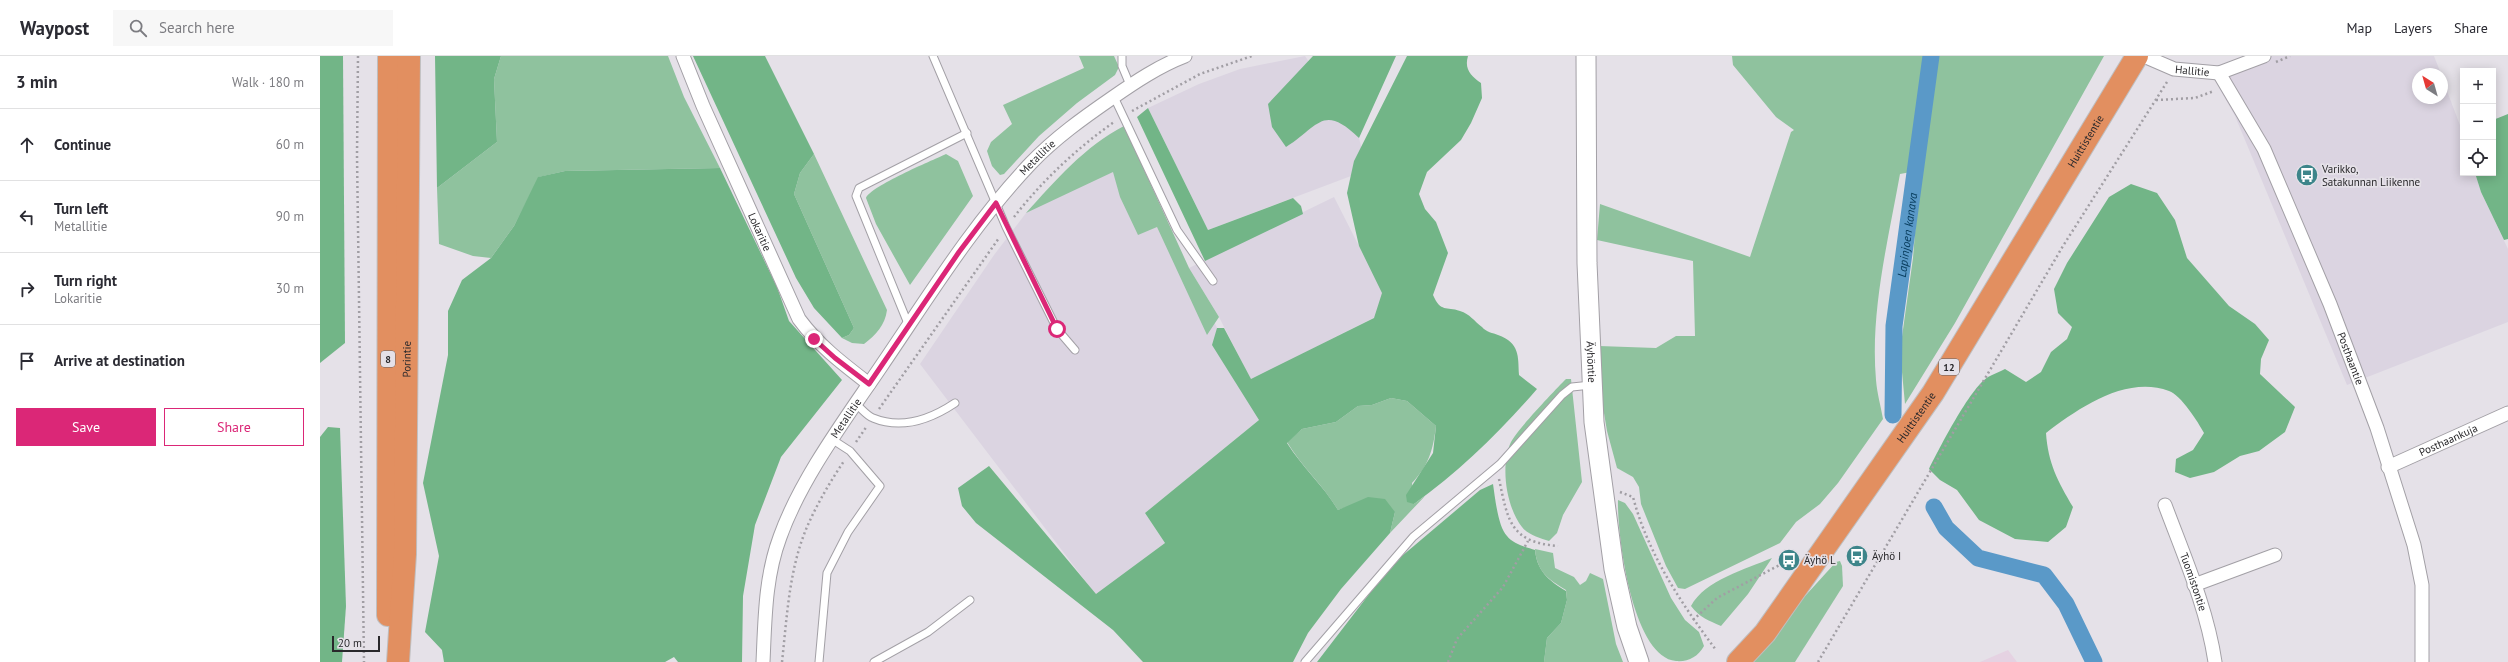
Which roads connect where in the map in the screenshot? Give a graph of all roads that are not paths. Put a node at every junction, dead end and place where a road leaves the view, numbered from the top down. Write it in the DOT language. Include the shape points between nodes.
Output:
graph roads {
  1 [pos="389,56"];
  2 [pos="409,56"];
  3 [pos="683,56"];
  4 [pos="933,56"];
  5 [pos="1122,56"];
  6 [pos="1185,56"];
  7 [pos="1586,56"];
  8 [pos="2137,56"];
  9 [pos="2144,56"];
  10 [pos="2264,56"];
  11 [pos="1171,59"];
  12 [pos="2219,73"];
  13 [pos="1130,85"];
  14 [pos="1114,97"];
  15 [pos="967,133"];
  16 [pos="996,203"];
  17 [pos="1213,281"];
  18 [pos="909,326"];
  19 [pos="1075,350"];
  20 [pos="869,384"];
  21 [pos="1591,385"];
  22 [pos="955,403"];
  23 [pos="856,404"];
  24 [pos="2508,413"];
  25 [pos="833,440"];
  26 [pos="2388,468"];
  27 [pos="2165,505"];
  28 [pos="2276,555"];
  29 [pos="2194,585"];
  30 [pos="970,600"];
  31 [pos="388,662"];
  32 [pos="398,662"];
  33 [pos="763,662"];
  34 [pos="818,662"];
  35 [pos="874,662"];
  36 [pos="1305,662"];
  37 [pos="1639,662"];
  38 [pos="1738,662"];
  39 [pos="2215,662"];
  40 [pos="2422,662"];
  1 -- 31 [label="highway, Porintie / 8"];
  2 -- 32 [label="highway, Porintie / 8" via="405,554"];
  3 -- 20 [label="street, Lokaritie" via="799,319 814,339"];
  4 -- 15 [label="lane"];
  5 -- 13 [label="lane" via="1122,66"];
  6 -- 11 [label="street, Metallitie"];
  7 -- 21 [label="main road, Äyhöntie"];
  8 -- 38 [label="highway, Huittistentie / 12" via="1933,394 1770,626"];
  9 -- 12 [label="street, Hallitie" via="2174,69"];
  10 -- 12 [label="street, Hallitie"];
  11 -- 13 [label="street, Metallitie"];
  12 -- 26 [label="street, Posthaantie" via="2264,149 2330,304 2377,428"];
  13 -- 14 [label="street, Metallitie"];
  14 -- 16 [label="street, Metallitie" via="1059,136"];
  14 -- 17 [label="lane" via="1176,230"];
  15 -- 16 [label="lane"];
  15 -- 18 [label="lane" via="859,188 856,196"];
  16 -- 18 [label="street, Metallitie"];
  16 -- 19 [label="lane" via="1057,329"];
  18 -- 20 [label="street, Metallitie"];
  20 -- 23 [label="street, Metallitie"];
  21 -- 36 [label="lane" via="1572,388 1562,395 1500,464 1412,537"];
  21 -- 37 [label="main road, Äyhöntie" via="1597,453 1616,576 1627,627"];
  22 -- 23 [label="lane" via="924,420 901,423 872,418"];
  23 -- 25 [label="street, Metallitie"];
  24 -- 26 [label="street, Posthaankuja"];
  25 -- 33 [label="street, Metallitie" via="795,502 779,537 768,575"];
  25 -- 34 [label="lane" via="850,451 880,486 848,532 827,573"];
  26 -- 40 [label="street, Posthaantie" via="2414,545 2422,585"];
  27 -- 29 [label="street, Tuomistontie"];
  28 -- 29 [label="street"];
  29 -- 39 [label="street, Tuomistontie" via="2212,641"];
  30 -- 35 [label="lane" via="928,632"];
}
